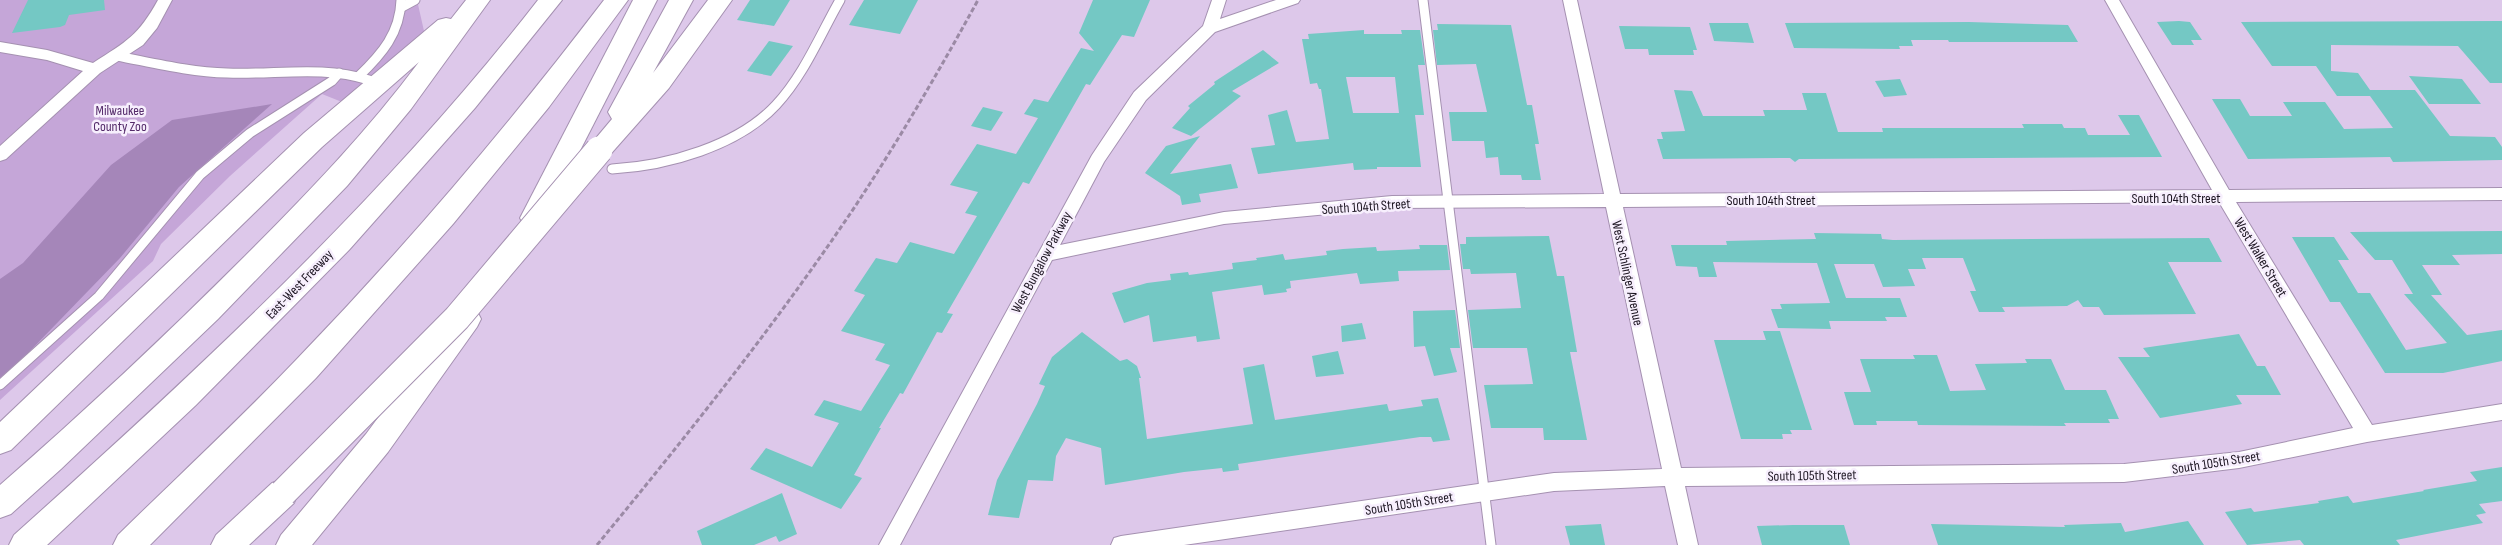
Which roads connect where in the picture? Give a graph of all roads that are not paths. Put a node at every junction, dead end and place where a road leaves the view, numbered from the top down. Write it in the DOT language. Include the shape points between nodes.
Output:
graph roads {
  1 [pos="165,0"];
  2 [pos="414,0"];
  3 [pos="477,0"];
  4 [pos="550,0"];
  5 [pos="616,0"];
  6 [pos="645,0"];
  7 [pos="681,0"];
  8 [pos="720,0"];
  9 [pos="840,0"];
  10 [pos="1219,0"];
  11 [pos="1293,0"];
  12 [pos="1423,0"];
  13 [pos="1570,0"];
  14 [pos="2112,0"];
  15 [pos="402,4"];
  16 [pos="1210,28"];
  17 [pos="0,47"];
  18 [pos="117,56"];
  19 [pos="95,70"];
  20 [pos="339,73"];
  21 [pos="359,76"];
  22 [pos="370,80"];
  23 [pos="0,154"];
  24 [pos="606,160"];
  25 [pos="2502,194"];
  26 [pos="2226,198"];
  27 [pos="1612,201"];
  28 [pos="1449,202"];
  29 [pos="1044,255"];
  30 [pos="0,385"];
  31 [pos="2502,412"];
  32 [pos="2367,434"];
  33 [pos="0,441"];
  34 [pos="1673,477"];
  35 [pos="1484,492"];
  36 [pos="0,504"];
  37 [pos="25,545"];
  38 [pos="128,545"];
  39 [pos="227,545"];
  40 [pos="292,545"];
  41 [pos="889,545"];
  42 [pos="1121,545"];
  43 [pos="1491,545"];
  44 [pos="1688,545"];
  1 -- 18 [label="street" via="138,41"];
  2 -- 15 [label="lane"];
  3 -- 33 [label="highway" via="313,140"];
  3 -- 36 [label="highway" via="429,68 338,179 208,311"];
  4 -- 37 [label="highway, East-West Freeway" via="400,178 296,288 111,467"];
  5 -- 38 [label="highway" via="540,101 444,217 306,369"];
  6 -- 40 [label="highway" via="528,228 391,425"];
  7 -- 24 [label="highway"];
  8 -- 24 [label="highway"];
  9 -- 24 [label="lane" via="810,56 784,94 748,129 711,147 657,164"];
  10 -- 16 [label="street, West Bungalow Parkway"];
  11 -- 16 [label="street"];
  12 -- 28 [label="lane"];
  13 -- 27 [label="street, West Schlinger Avenue"];
  14 -- 26 [label="street, West Walker Street"];
  15 -- 21 [label="lane" via="398,29"];
  16 -- 29 [label="street, West Bungalow Parkway" via="1140,96 1098,158"];
  17 -- 19 [label="street" via="39,53"];
  18 -- 19 [label="street"];
  18 -- 20 [label="lane" via="188,70"];
  19 -- 23 [label="street"];
  20 -- 21 [label="lane"];
  20 -- 30 [label="lane" via="330,83 250,133 200,174 98,296"];
  21 -- 22 [label="lane"];
  24 -- 39 [label="highway, bridge" via="457,318"];
  25 -- 26 [label="street, South 104th Street"];
  26 -- 27 [label="street, South 104th Street"];
  26 -- 32 [label="street, West Walker Street"];
  27 -- 28 [label="street, South 104th Street"];
  27 -- 34 [label="street, West Schlinger Avenue"];
  28 -- 29 [label="street, South 104th Street" via="1392,202 1224,218"];
  28 -- 35 [label="lane"];
  29 -- 41 [label="street, West Bungalow Parkway"];
  31 -- 32 [label="street, South 105th Street"];
  32 -- 34 [label="street, South 105th Street" via="2239,460 2124,473"];
  34 -- 35 [label="street, South 105th Street" via="1554,482"];
  34 -- 44 [label="street, West Schlinger Avenue"];
  35 -- 42 [label="street, South 105th Street"];
  35 -- 43 [label="lane"];
}
